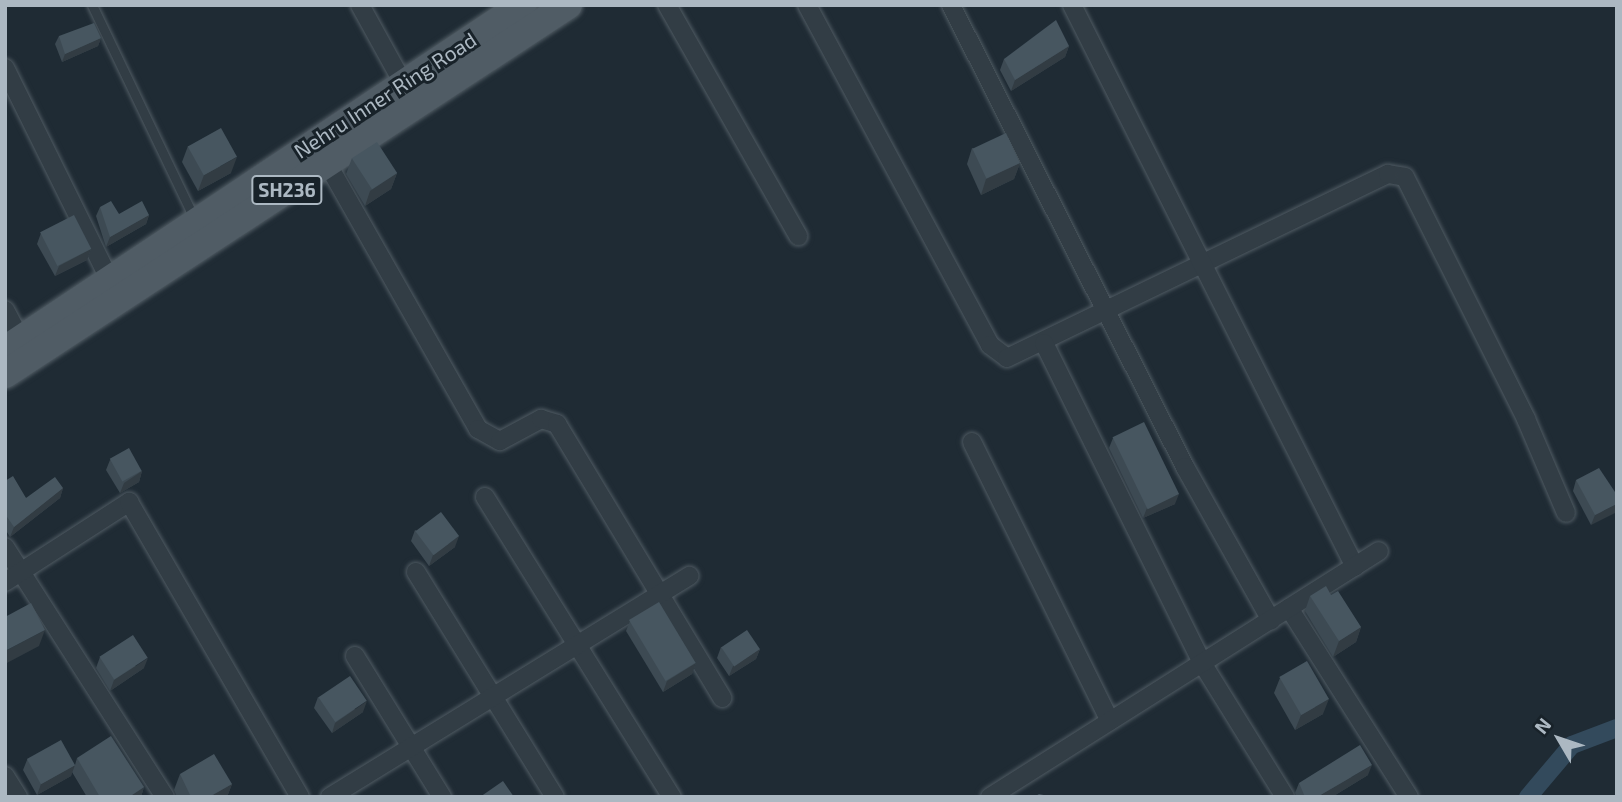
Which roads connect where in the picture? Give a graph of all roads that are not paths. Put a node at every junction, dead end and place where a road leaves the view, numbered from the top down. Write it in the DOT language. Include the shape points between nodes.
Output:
graph roads {
  1 [pos="92,5"];
  2 [pos="360,5"];
  3 [pos="522,5"];
  4 [pos="568,5"];
  5 [pos="667,5"];
  6 [pos="807,5"];
  7 [pos="951,5"];
  8 [pos="1072,5"];
  9 [pos="5,68"];
  10 [pos="403,83"];
  11 [pos="327,163"];
  12 [pos="195,221"];
  13 [pos="798,236"];
  14 [pos="1204,266"];
  15 [pos="110,280"];
  16 [pos="5,310"];
  17 [pos="1110,311"];
  18 [pos="1044,343"];
  19 [pos="13,345"];
  20 [pos="5,374"];
  21 [pos="972,442"];
  22 [pos="485,497"];
  23 [pos="1566,513"];
  24 [pos="5,547"];
  25 [pos="1380,551"];
  26 [pos="1355,567"];
  27 [pos="21,572"];
  28 [pos="416,572"];
  29 [pos="690,576"];
  30 [pos="5,582"];
  31 [pos="658,595"];
  32 [pos="1289,608"];
  33 [pos="1271,620"];
  34 [pos="574,648"];
  35 [pos="355,656"];
  36 [pos="1202,663"];
  37 [pos="722,698"];
  38 [pos="492,699"];
  39 [pos="1110,721"];
  40 [pos="411,749"];
  41 [pos="5,776"];
  42 [pos="18,797"];
  43 [pos="165,797"];
  44 [pos="300,797"];
  45 [pos="330,797"];
  46 [pos="442,797"];
  47 [pos="555,797"];
  48 [pos="672,797"];
  49 [pos="990,797"];
  50 [pos="1285,797"];
  51 [pos="1409,797"];
  1 -- 12 [label="lane"];
  2 -- 10 [label="street"];
  3 -- 10 [label="main road, Nehru Inner Ring Road / SH236"];
  4 -- 11 [label="main road, SH236"];
  5 -- 13 [label="street"];
  6 -- 18 [label="street" via="990,345 1007,358"];
  7 -- 17 [label="street"];
  8 -- 14 [label="street"];
  9 -- 15 [label="street"];
  10 -- 12 [label="main road, Nehru Inner Ring Road / SH236"];
  11 -- 20 [label="main road, SH236"];
  11 -- 31 [label="street" via="478,429 500,441 541,419 557,424"];
  12 -- 15 [label="main road, Nehru Inner Ring Road / SH236"];
  14 -- 17 [label="street"];
  14 -- 23 [label="street" via="1388,174 1405,177 1526,419"];
  14 -- 26 [label="street"];
  15 -- 19 [label="main road, Nehru Inner Ring Road / SH236"];
  16 -- 19 [label="street"];
  17 -- 18 [label="street"];
  17 -- 33 [label="street" via="1185,467"];
  18 -- 36 [label="street"];
  21 -- 39 [label="street"];
  22 -- 34 [label="street"];
  24 -- 27 [label="street"];
  25 -- 26 [label="street"];
  26 -- 32 [label="street"];
  27 -- 30 [label="street"];
  27 -- 43 [label="street"];
  27 -- 44 [label="street" via="129,502"];
  28 -- 38 [label="street"];
  29 -- 31 [label="street"];
  31 -- 34 [label="street"];
  31 -- 37 [label="street"];
  32 -- 33 [label="street"];
  32 -- 51 [label="street"];
  33 -- 36 [label="street"];
  34 -- 38 [label="street"];
  34 -- 48 [label="street"];
  35 -- 40 [label="street"];
  36 -- 39 [label="street"];
  36 -- 50 [label="street"];
  38 -- 40 [label="street"];
  38 -- 47 [label="street"];
  39 -- 49 [label="street"];
  40 -- 45 [label="street"];
  40 -- 46 [label="street"];
  41 -- 42 [label="street"];
}
